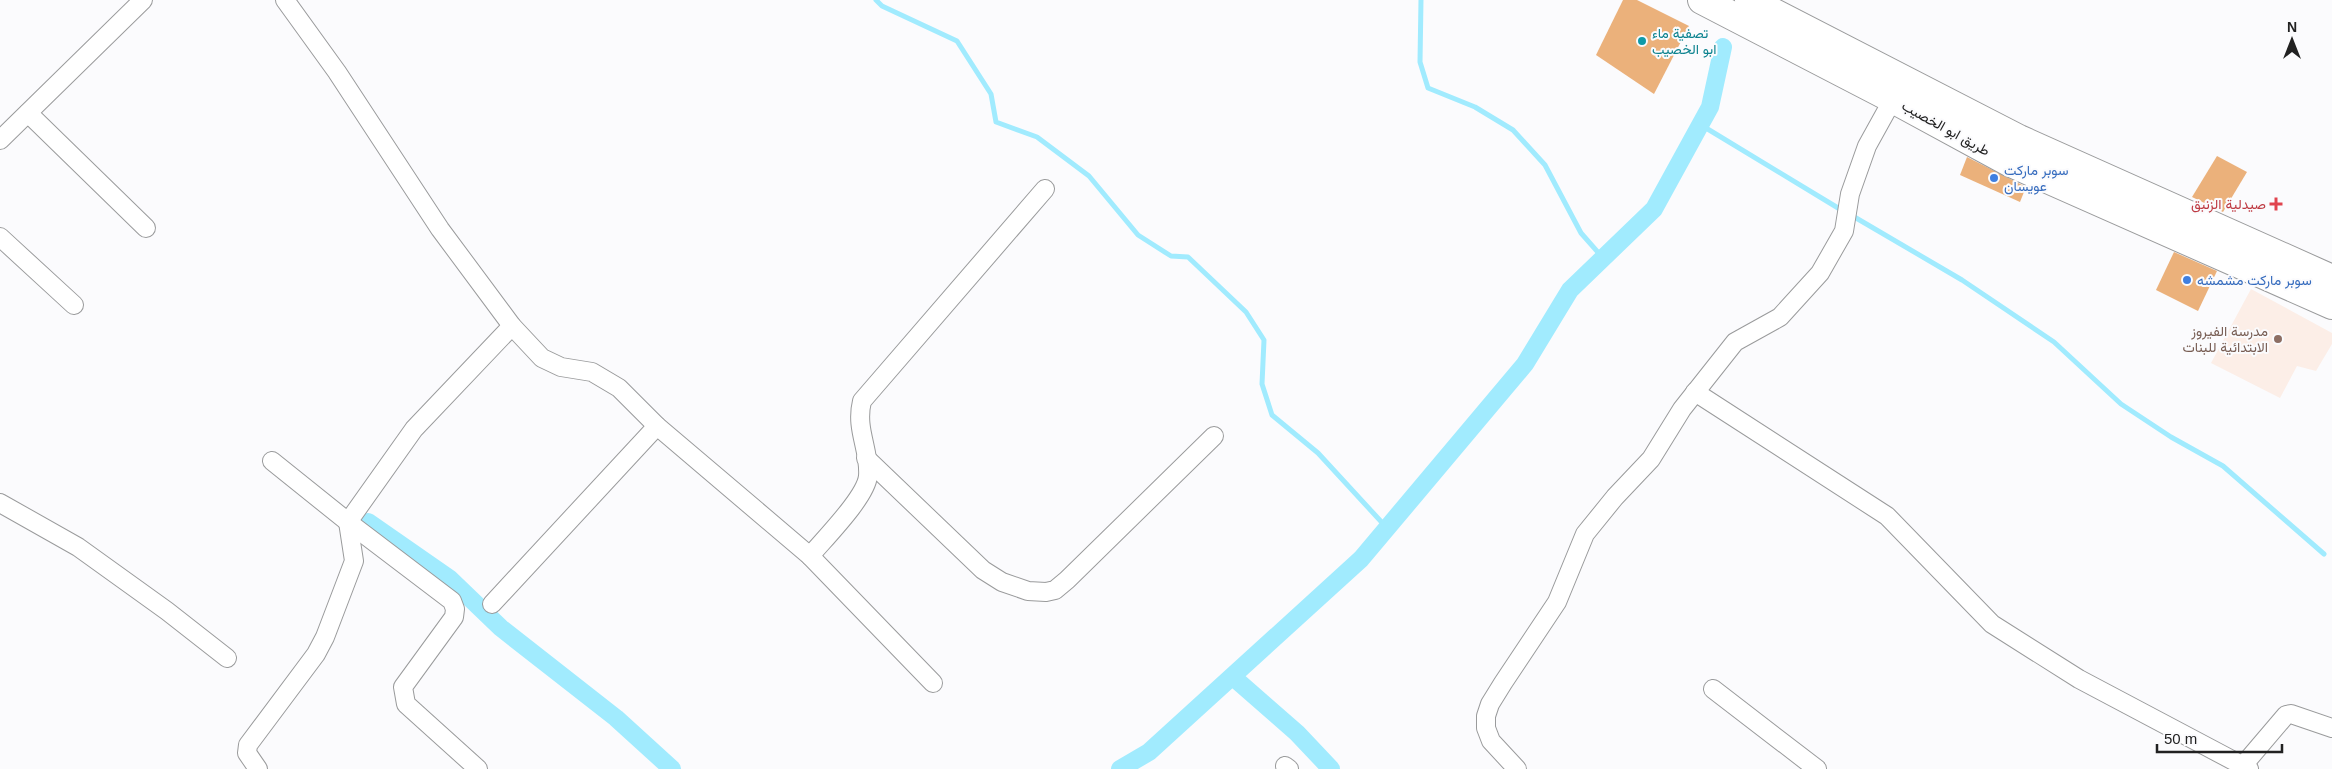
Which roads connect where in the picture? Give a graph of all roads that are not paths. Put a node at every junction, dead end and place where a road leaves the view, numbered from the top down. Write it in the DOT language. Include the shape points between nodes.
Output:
graph roads {
  1 [pos="143,0"];
  2 [pos="285,0"];
  3 [pos="1702,0"];
  4 [pos="1749,0"];
  5 [pos="1893,99"];
  6 [pos="28,113"];
  7 [pos="0,140"];
  8 [pos="2014,151"];
  9 [pos="1045,189"];
  10 [pos="146,228"];
  11 [pos="0,237"];
  12 [pos="2332,279"];
  13 [pos="2332,304"];
  14 [pos="74,305"];
  15 [pos="512,326"];
  16 [pos="1695,392"];
  17 [pos="658,426"];
  18 [pos="1214,436"];
  19 [pos="866,458"];
  20 [pos="272,460"];
  21 [pos="0,503"];
  22 [pos="348,522"];
  23 [pos="810,556"];
  24 [pos="492,604"];
  25 [pos="227,658"];
  26 [pos="933,683"];
  27 [pos="1713,689"];
  28 [pos="2332,728"];
  29 [pos="2244,768"];
  30 [pos="258,769"];
  31 [pos="478,769"];
  32 [pos="1517,769"];
  33 [pos="1817,769"];
  1 -- 6 [label="street"];
  2 -- 15 [label="street" via="337,72 440,229"];
  3 -- 5 [label="main road, طريق ابو الخصيب"];
  4 -- 8 [label="main road, طريق ابو الخصيب"];
  5 -- 8 [label="main road, طريق ابو الخصيب"];
  5 -- 16 [label="street" via="1867,146 1850,194 1844,231 1820,273 1780,317 1735,342"];
  6 -- 7 [label="street"];
  6 -- 10 [label="street"];
  8 -- 12 [label="main road, طريق ابو الخصيب"];
  8 -- 13 [label="main road, طريق ابو الخصيب"];
  9 -- 19 [label="street" via="862,401 859,429"];
  11 -- 14 [label="street"];
  15 -- 17 [label="street" via="542,358 561,367 592,372 620,388"];
  15 -- 22 [label="street" via="414,429"];
  16 -- 29 [label="street" via="1887,516 1992,624 2079,679"];
  16 -- 32 [label="street" via="1651,459 1585,534 1557,602 1490,704 1486,728 1491,741"];
  17 -- 23 [label="street"];
  17 -- 24 [label="street"];
  18 -- 19 [label="street" via="1067,580 1055,590 1046,592 1016,588 983,570"];
  19 -- 23 [label="street" via="868,475 865,490"];
  20 -- 22 [label="street"];
  21 -- 25 [label="street" via="78,547 167,610"];
  22 -- 30 [label="street" via="354,550 352,569 326,637 316,654 248,745 246,753"];
  22 -- 31 [label="street" via="452,600 454,618 403,687 403,696 406,704"];
  23 -- 26 [label="street"];
  27 -- 33 [label="street"];
  28 -- 29 [label="street" via="2292,714 2286,715"];
}
